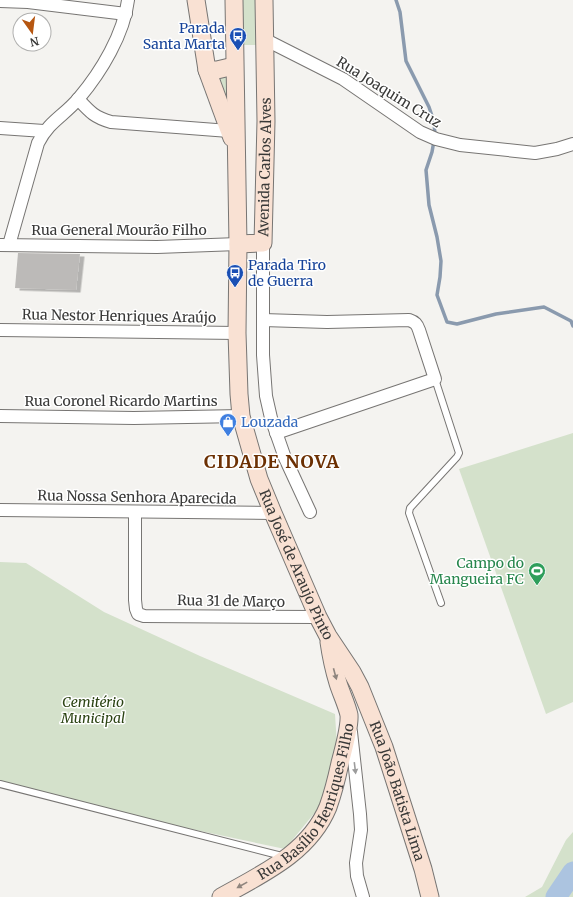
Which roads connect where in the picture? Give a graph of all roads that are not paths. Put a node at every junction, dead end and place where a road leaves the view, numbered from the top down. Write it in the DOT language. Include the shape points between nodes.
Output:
graph roads {
  1 [pos="128,0"];
  2 [pos="196,0"];
  3 [pos="234,0"];
  4 [pos="264,0"];
  5 [pos="0,1"];
  6 [pos="28,1"];
  7 [pos="126,14"];
  8 [pos="266,40"];
  9 [pos="207,70"];
  10 [pos="235,74"];
  11 [pos="78,99"];
  12 [pos="0,128"];
  13 [pos="44,131"];
  14 [pos="230,131"];
  15 [pos="573,144"];
  16 [pos="236,149"];
  17 [pos="263,243"];
  18 [pos="238,244"];
  19 [pos="4,245"];
  20 [pos="263,320"];
  21 [pos="0,330"];
  22 [pos="237,333"];
  23 [pos="435,379"];
  24 [pos="0,416"];
  25 [pos="241,416"];
  26 [pos="276,433"];
  27 [pos="0,510"];
  28 [pos="135,512"];
  29 [pos="310,512"];
  30 [pos="273,513"];
  31 [pos="441,603"];
  32 [pos="318,617"];
  33 [pos="328,636"];
  34 [pos="360,687"];
  35 [pos="349,715"];
  36 [pos="0,784"];
  37 [pos="288,858"];
  38 [pos="221,897"];
  39 [pos="363,897"];
  40 [pos="430,897"];
  1 -- 7 [label="street"];
  2 -- 9 [label="main road"];
  3 -- 10 [label="main road, Avenida Carlos Alves"];
  4 -- 8 [label="main road, Avenida Carlos Alves"];
  5 -- 6 [label="street"];
  6 -- 7 [label="street"];
  7 -- 11 [label="street" via="98,73"];
  8 -- 15 [label="street, Rua Joaquim Cruz" via="343,79 420,132 444,141 473,147 535,153"];
  8 -- 17 [label="main road, Avenida Carlos Alves"];
  9 -- 10 [label="main road"];
  9 -- 14 [label="main road"];
  10 -- 16 [label="main road, Avenida Carlos Alves"];
  11 -- 13 [label="street"];
  11 -- 14 [label="street" via="93,115 112,122"];
  12 -- 13 [label="street"];
  13 -- 19 [label="street"];
  14 -- 16 [label="main road"];
  16 -- 18 [label="main road, Avenida Carlos Alves"];
  17 -- 18 [label="main road, Avenida Carlos Alves"];
  17 -- 20 [label="street"];
  18 -- 19 [label="street, Rua General Mourão Filho"];
  18 -- 22 [label="main road, Rua José de Araujo Pinto"];
  20 -- 23 [label="street" via="409,320 417,324"];
  20 -- 26 [label="street" via="266,396"];
  21 -- 22 [label="street, Rua Nestor Henriques Araújo"];
  22 -- 25 [label="main road, Rua José de Araujo Pinto"];
  23 -- 26 [label="street"];
  23 -- 31 [label="lane" via="459,453 410,508 409,513"];
  24 -- 25 [label="street, Rua Coronel Ricardo Martins"];
  25 -- 30 [label="main road, Rua José de Araujo Pinto" via="259,479"];
  26 -- 29 [label="street"];
  27 -- 28 [label="street, Rua Nossa Senhora Aparecida"];
  28 -- 30 [label="street, Rua Nossa Senhora Aparecida"];
  28 -- 32 [label="street, Rua 31 de Março" via="135,600 138,614"];
  30 -- 32 [label="main road, Rua José de Araujo Pinto"];
  32 -- 33 [label="main road, Rua José de Araujo Pinto"];
  33 -- 34 [label="main road, Rua José de Araujo Pinto"];
  33 -- 35 [label="main road, Rua Basílio Henriques Filho, one-way" via="331,658"];
  34 -- 40 [label="main road, Rua João Batista Lima" via="384,748"];
  35 -- 37 [label="main road, Rua Basílio Henriques Filho" via="345,743 328,807 317,828"];
  35 -- 39 [label="street, one-way" via="361,830 356,863"];
  36 -- 37 [label="lane"];
  37 -- 38 [label="main road, Rua Basílio Henriques Filho, one-way"];
}
